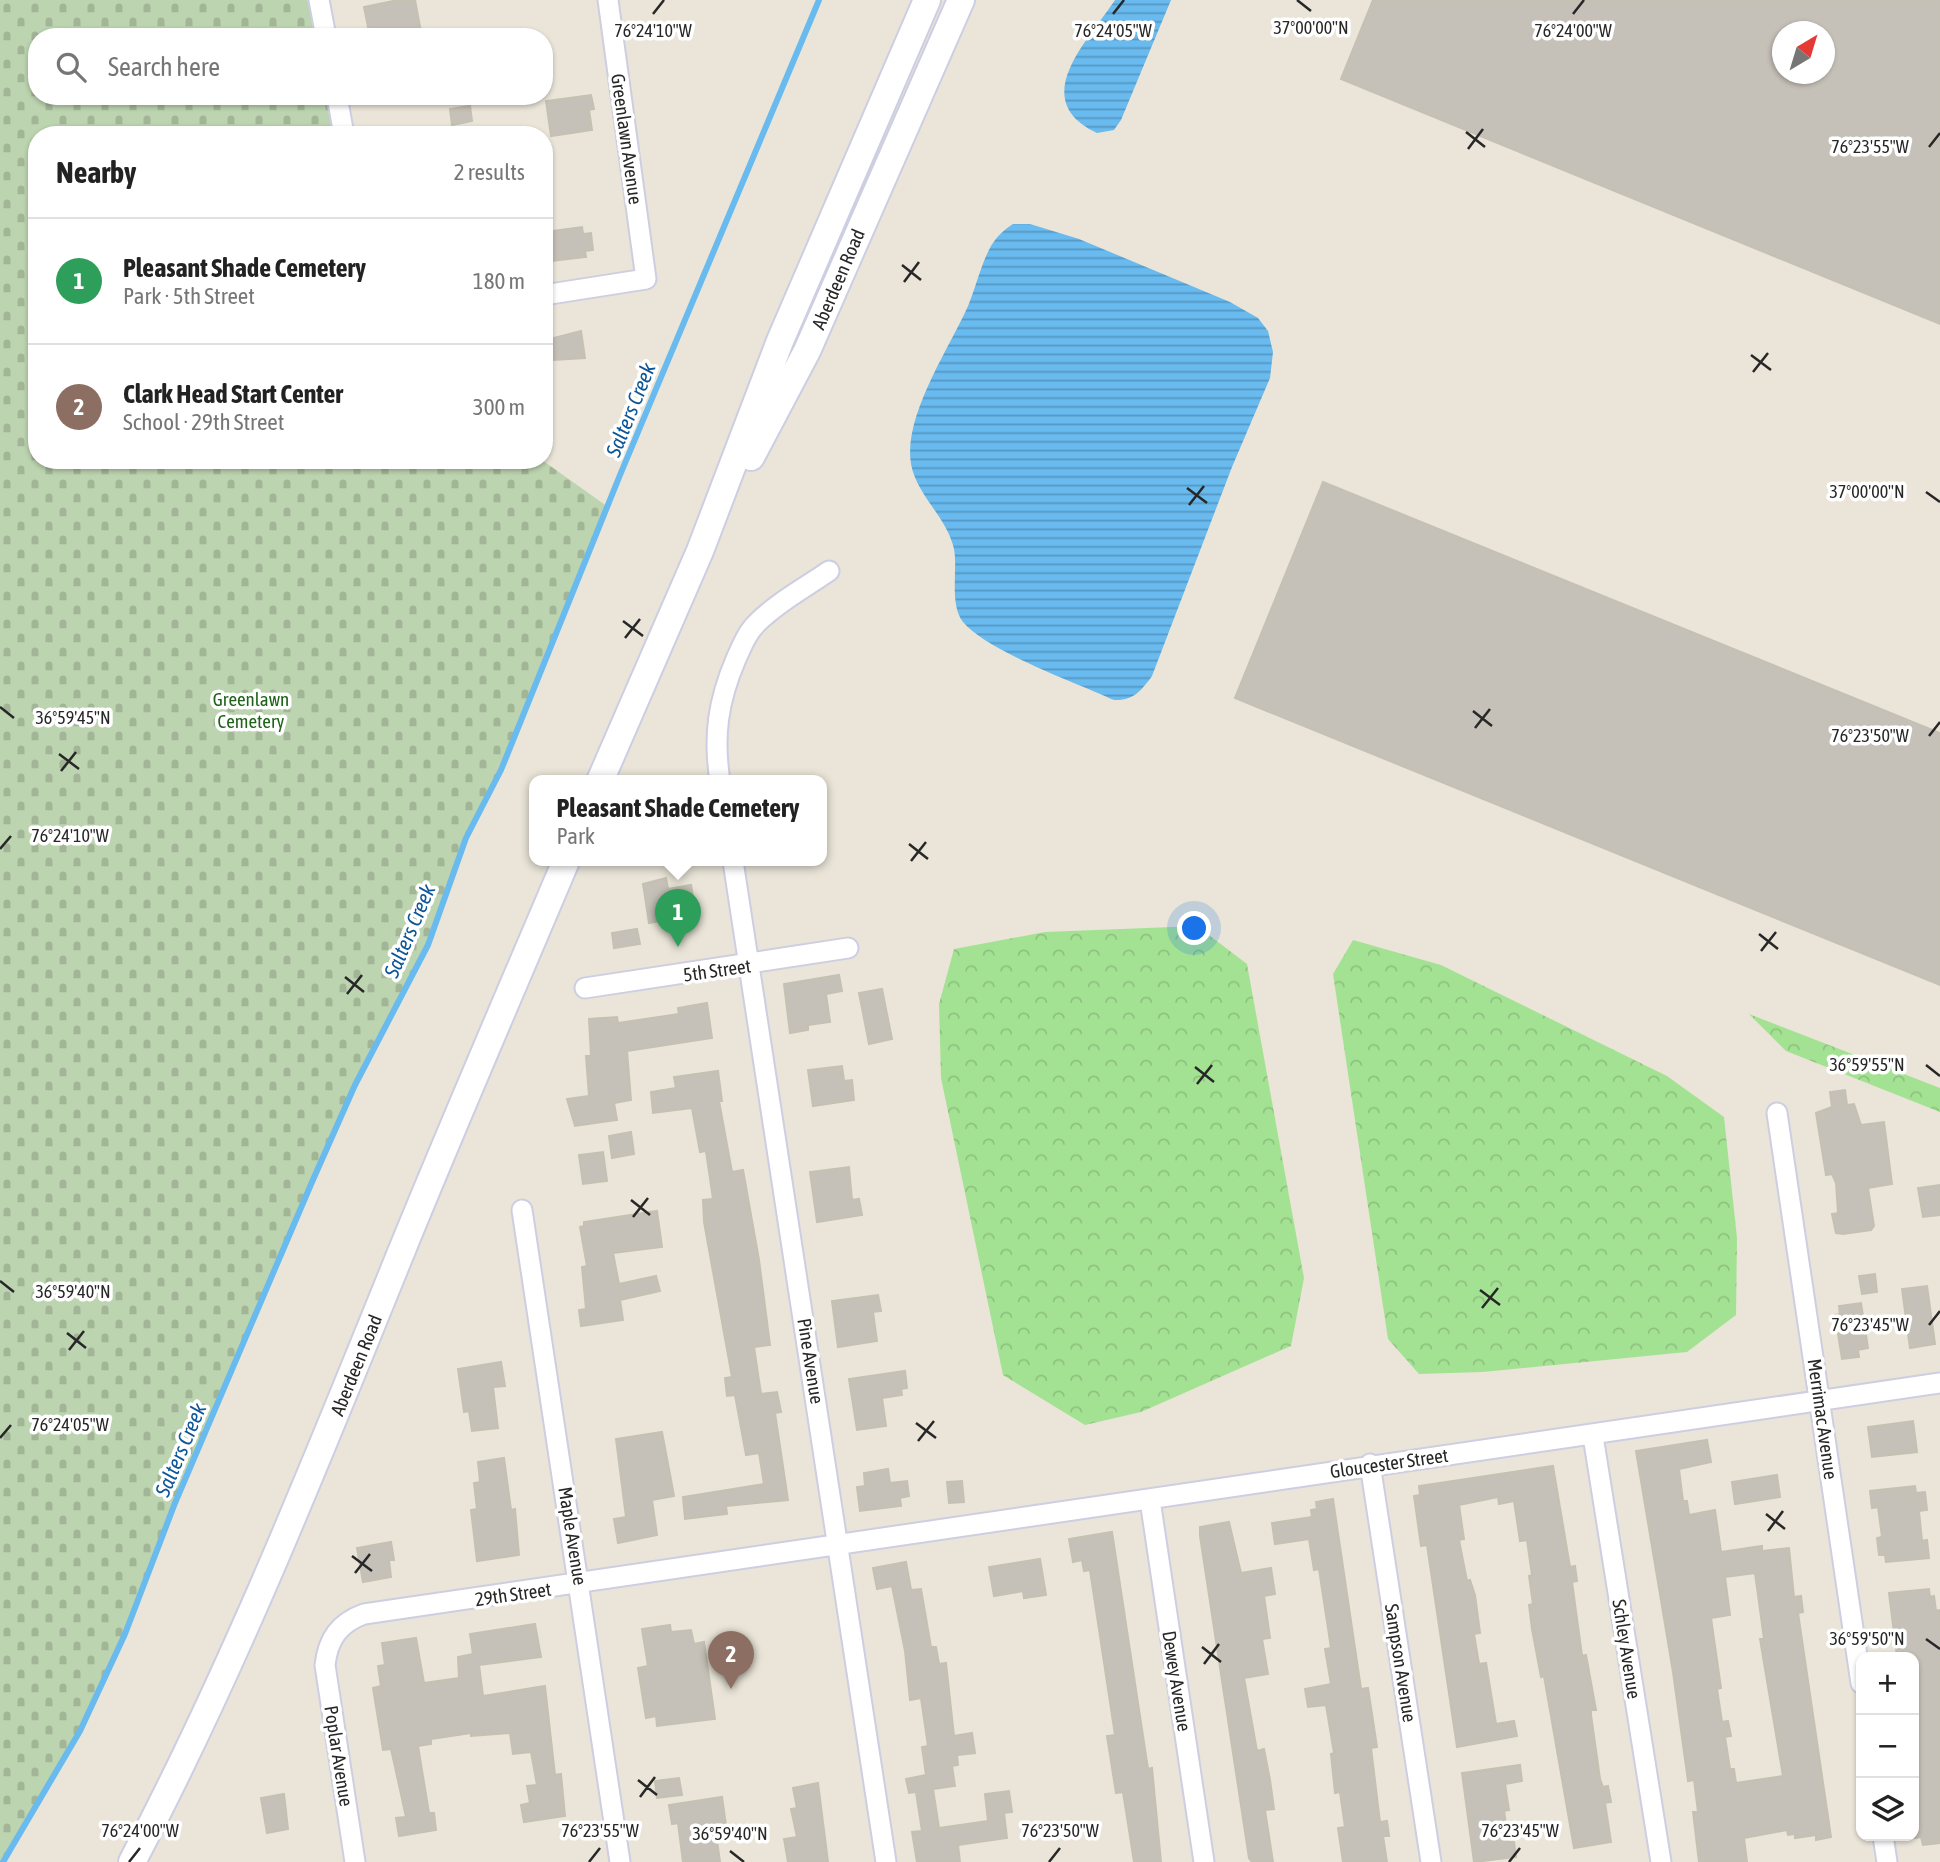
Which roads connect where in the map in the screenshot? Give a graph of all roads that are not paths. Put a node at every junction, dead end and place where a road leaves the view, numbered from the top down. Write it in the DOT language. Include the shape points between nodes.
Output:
graph roads {
  1 [pos="319,0"];
  2 [pos="608,0"];
  3 [pos="927,0"];
  4 [pos="961,0"];
  5 [pos="324,28"];
  6 [pos="339,105"];
  7 [pos="342,126"];
  8 [pos="553,294"];
  9 [pos="701,551"];
  10 [pos="829,571"];
  11 [pos="603,775"];
  12 [pos="719,775"];
  13 [pos="564,866"];
  14 [pos="734,866"];
  15 [pos="848,948"];
  16 [pos="750,965"];
  17 [pos="585,988"];
  18 [pos="1777,1114"];
  19 [pos="522,1210"];
  20 [pos="1940,1383"];
  21 [pos="1820,1401"];
  22 [pos="1592,1436"];
  23 [pos="1370,1464"];
  24 [pos="1150,1500"];
  25 [pos="839,1546"];
  26 [pos="580,1584"];
  27 [pos="327,1650"];
  28 [pos="1856,1652"];
  29 [pos="1885,1841"];
  30 [pos="132,1862"];
  31 [pos="355,1862"];
  32 [pos="620,1862"];
  33 [pos="886,1862"];
  34 [pos="1204,1862"];
  35 [pos="1431,1862"];
  36 [pos="1661,1862"];
  37 [pos="1887,1862"];
  1 -- 5 [label="street"];
  2 -- 8 [label="street, Greenlawn Avenue" via="646,279"];
  3 -- 9 [label="main road, Aberdeen Road" via="780,341"];
  4 -- 9 [label="main road, Aberdeen Road" via="807,351"];
  6 -- 7 [label="street"];
  9 -- 11 [label="main road, Aberdeen Road"];
  10 -- 12 [label="street" via="759,620 746,636 721,696 715,736"];
  13 -- 30 [label="main road, Aberdeen Road" via="282,1546"];
  14 -- 16 [label="street, Pine Avenue"];
  15 -- 16 [label="street, 5th Street"];
  16 -- 17 [label="street, 5th Street"];
  16 -- 25 [label="street, Pine Avenue"];
  18 -- 21 [label="street, Merrimac Avenue"];
  19 -- 26 [label="street, Maple Avenue"];
  20 -- 21 [label="street, Gloucester Street"];
  21 -- 22 [label="street, Gloucester Street"];
  21 -- 28 [label="street, Merrimac Avenue"];
  22 -- 23 [label="street, Gloucester Street"];
  22 -- 36 [label="street, Schley Avenue"];
  23 -- 24 [label="street, Gloucester Street"];
  23 -- 35 [label="street, Sampson Avenue"];
  24 -- 25 [label="street, Gloucester Street"];
  24 -- 34 [label="street, Dewey Avenue"];
  25 -- 26 [label="street, 29th Street"];
  25 -- 33 [label="street, Pine Avenue"];
  26 -- 27 [label="street, 29th Street" via="364,1614 341,1627"];
  26 -- 32 [label="street, Maple Avenue"];
  27 -- 31 [label="street, Poplar Avenue" via="325,1665"];
  29 -- 37 [label="street"];
}
